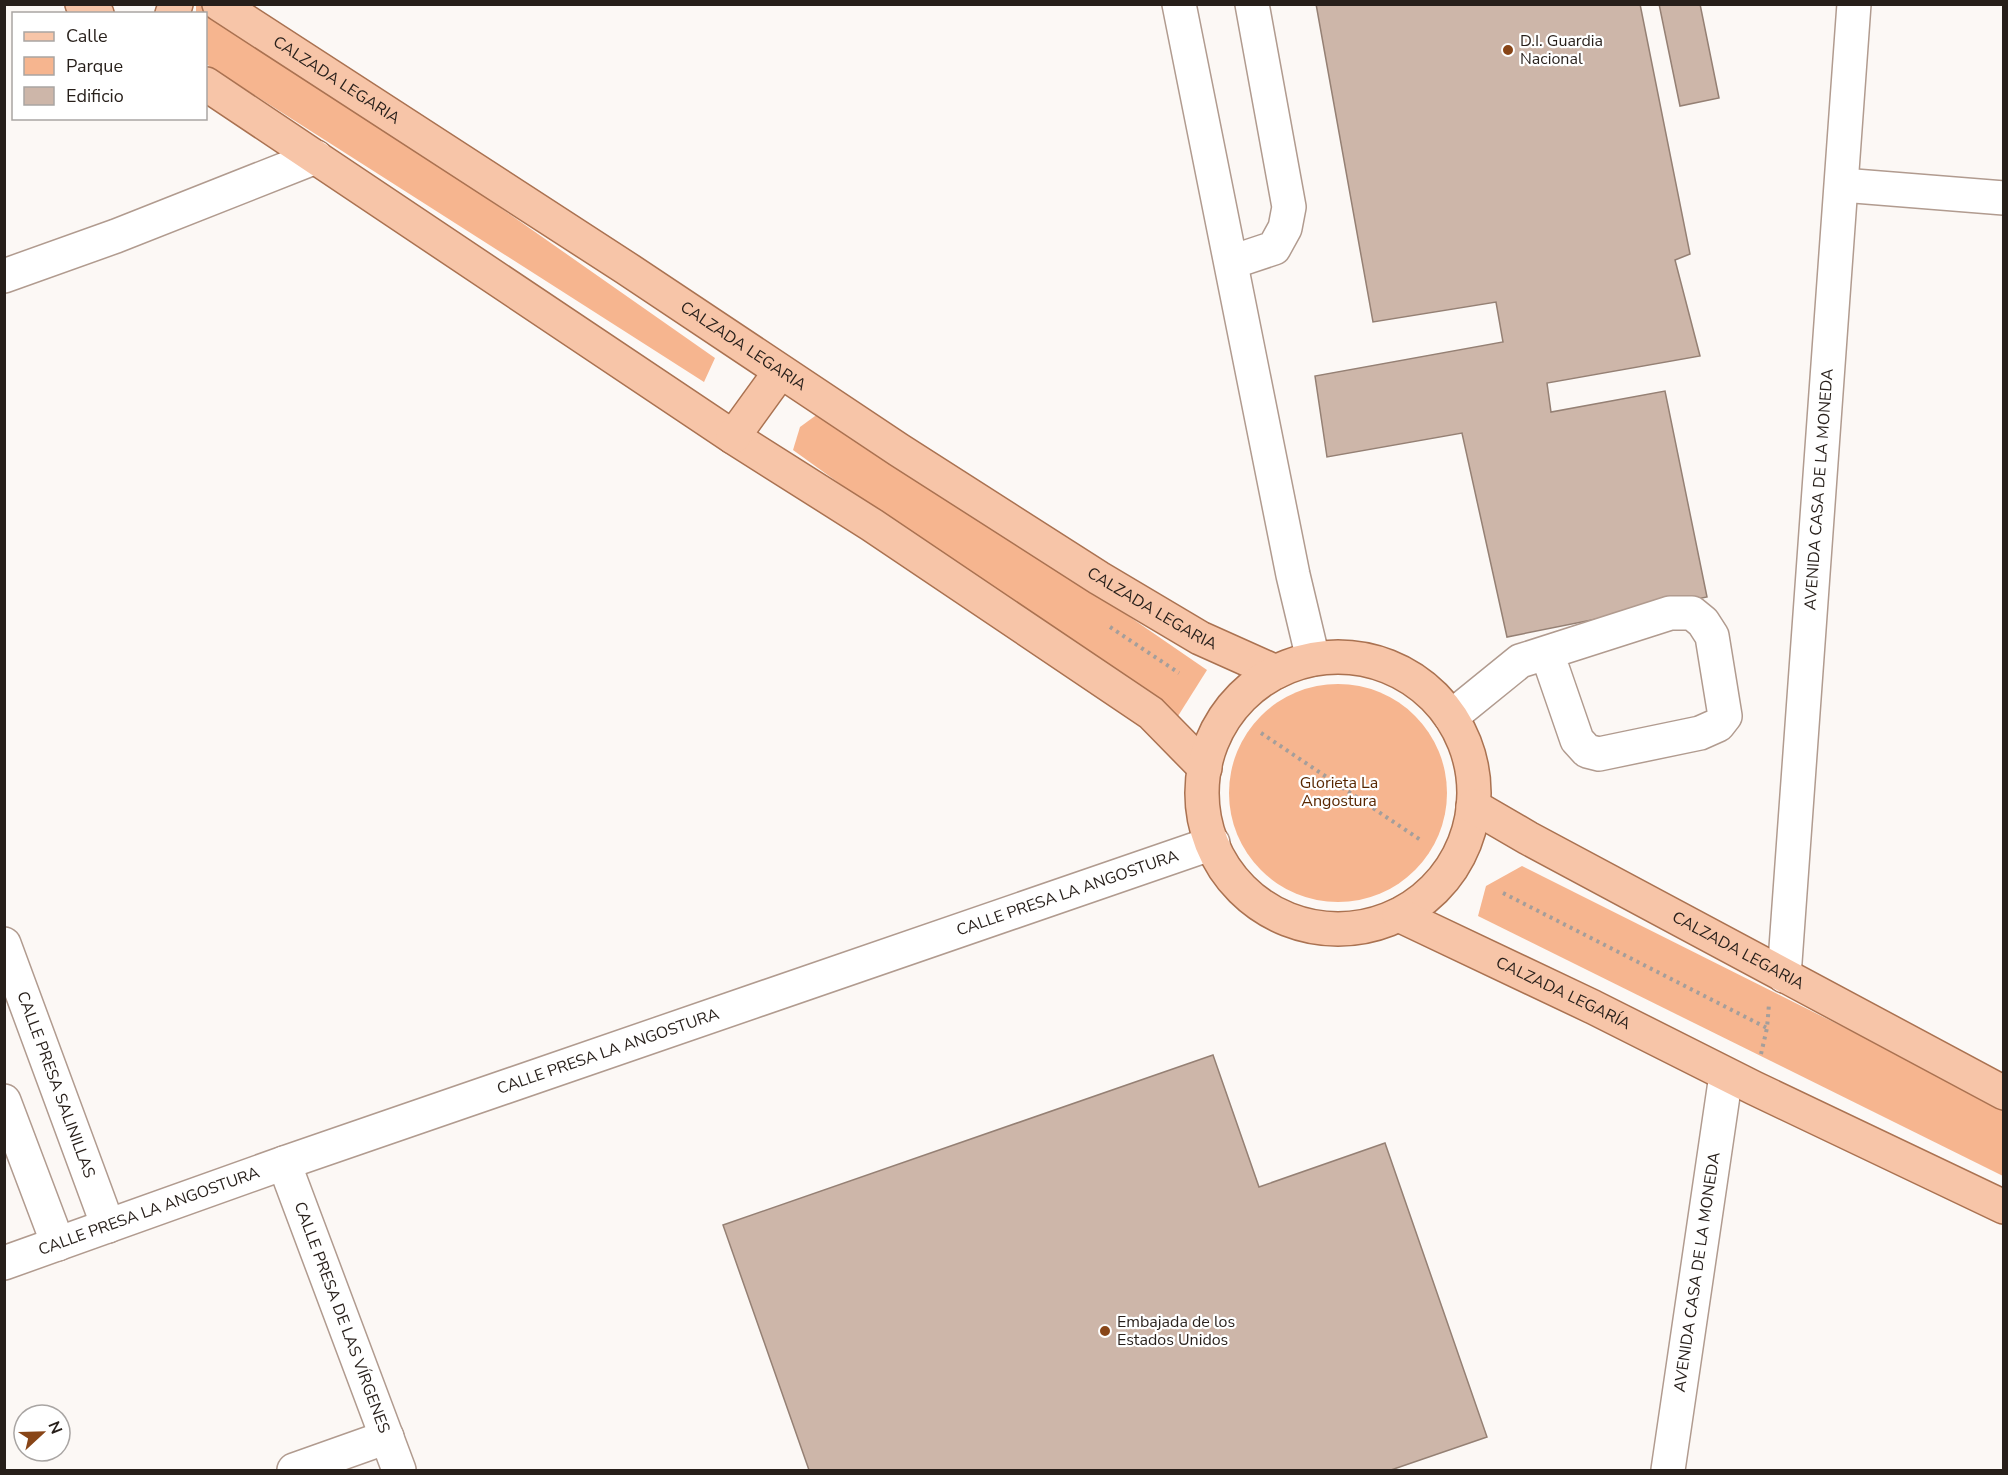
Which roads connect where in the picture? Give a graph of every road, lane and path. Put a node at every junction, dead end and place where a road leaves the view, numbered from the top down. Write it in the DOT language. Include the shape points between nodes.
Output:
graph roads {
  1 [pos="219,4"];
  2 [pos="1179,4"];
  3 [pos="1252,4"];
  4 [pos="1854,4"];
  5 [pos="207,85"];
  6 [pos="316,157"];
  7 [pos="1842,185"];
  8 [pos="2004,198"];
  9 [pos="1232,262"];
  10 [pos="4,276"];
  11 [pos="780,372"];
  12 [pos="733,437"];
  13 [pos="1547,653"];
  14 [pos="1313,658"];
  15 [pos="1276,672"];
  16 [pos="1451,717"];
  17 [pos="1261,733"];
  18 [pos="1205,768"];
  19 [pos="1473,806"];
  20 [pos="1422,841"];
  21 [pos="1213,843"];
  22 [pos="1503,893"];
  23 [pos="1398,915"];
  24 [pos="7,961"];
  25 [pos="1779,973"];
  26 [pos="1726,1075"];
  27 [pos="2004,1093"];
  28 [pos="4,1101"];
  29 [pos="284,1164"];
  30 [pos="2004,1207"];
  31 [pos="108,1226"];
  32 [pos="58,1244"];
  33 [pos="4,1263"];
  34 [pos="387,1437"];
  35 [pos="294,1470"];
  36 [pos="399,1470"];
  37 [pos="1668,1470"];
  1 -- 11 [label="main road, CALZADA LEGARIA"];
  2 -- 9 [label="street"];
  3 -- 9 [label="street" via="1289,207 1285,228 1274,248"];
  4 -- 7 [label="street, AVENIDA CASA DE LA MONEDA"];
  5 -- 6 [label="main road"];
  6 -- 10 [label="street"];
  6 -- 12 [label="main road"];
  7 -- 8 [label="street"];
  7 -- 25 [label="street, AVENIDA CASA DE LA MONEDA"];
  9 -- 14 [label="street"];
  11 -- 12 [label="main road"];
  11 -- 15 [label="main road, CALZADA LEGARIA" via="1099,578 1200,638"];
  12 -- 18 [label="main road" via="872,525 1151,713"];
  13 -- 13 [label="street" via="1670,613 1692,613 1712,636 1725,716 1718,725 1700,733 1599,754 1587,751 1577,740"];
  13 -- 16 [label="street" via="1520,661"];
  14 -- 15 [label="main road"];
  14 -- 16 [label="main road" via="1353,657 1391,667 1425,688"];
  15 -- 18 [label="main road" via="1248,690 1230,711 1215,736"];
  16 -- 19 [label="main road" via="1470,760"];
  17 -- 20 [label="path"];
  18 -- 21 [label="main road" via="1203,801"];
  19 -- 23 [label="main road" via="1469,831 1454,865 1430,894"];
  19 -- 25 [label="main road, CALZADA LEGARIA"];
  21 -- 23 [label="main road" via="1243,889 1290,920 1345,928 1375,924"];
  21 -- 29 [label="street, CALLE PRESA LA ANGOSTURA"];
  22 -- 25 [label="path" via="1767,1028"];
  23 -- 26 [label="main road, CALZADA LEGARÍA"];
  24 -- 31 [label="street, CALLE PRESA SALINILLAS"];
  25 -- 27 [label="main road, CALZADA LEGARIA"];
  26 -- 30 [label="main road"];
  26 -- 37 [label="street, AVENIDA CASA DE LA MONEDA"];
  28 -- 32 [label="street"];
  29 -- 31 [label="street, CALLE PRESA LA ANGOSTURA"];
  29 -- 34 [label="street, CALLE PRESA DE LAS VÍRGENES"];
  31 -- 32 [label="street, CALLE PRESA LA ANGOSTURA"];
  32 -- 33 [label="street, CALLE PRESA LA ANGOSTURA"];
  34 -- 35 [label="street"];
  34 -- 36 [label="street, CALLE PRESA DE LAS VÍRGENES"];
}
